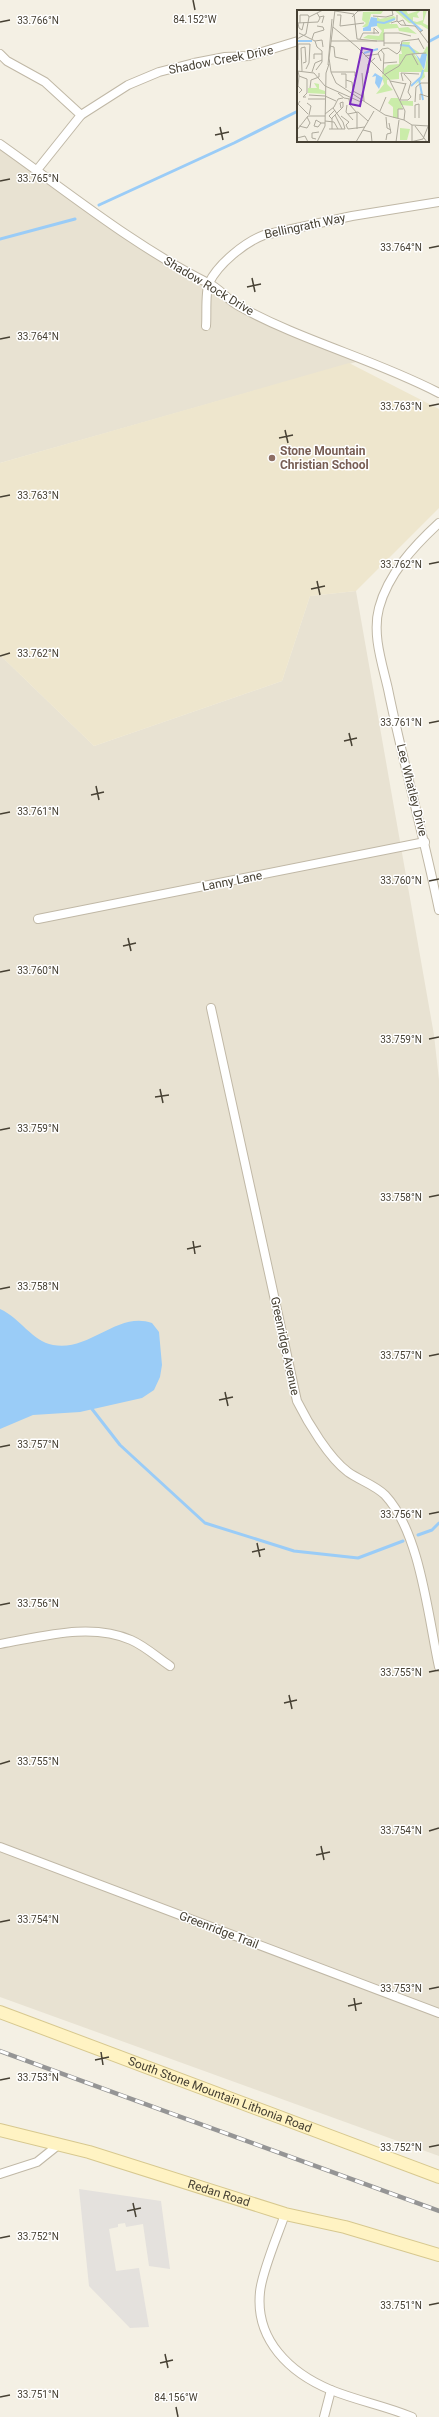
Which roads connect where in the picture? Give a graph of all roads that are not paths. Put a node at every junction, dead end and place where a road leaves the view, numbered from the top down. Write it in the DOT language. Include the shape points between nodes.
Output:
graph roads {
  1 [pos="297,40"];
  2 [pos="0,54"];
  3 [pos="81,115"];
  4 [pos="0,144"];
  5 [pos="37,170"];
  6 [pos="439,202"];
  7 [pos="209,283"];
  8 [pos="206,326"];
  9 [pos="439,393"];
  10 [pos="439,523"];
  11 [pos="425,842"];
  12 [pos="439,910"];
  13 [pos="38,919"];
  14 [pos="212,1008"];
  15 [pos="0,1644"];
  16 [pos="170,1666"];
  17 [pos="439,1666"];
  18 [pos="0,1847"];
  19 [pos="0,2012"];
  20 [pos="439,2013"];
  21 [pos="0,2130"];
  22 [pos="58,2146"];
  23 [pos="0,2174"];
  24 [pos="439,2177"];
  25 [pos="285,2214"];
  26 [pos="439,2255"];
  27 [pos="331,2390"];
  28 [pos="324,2417"];
  29 [pos="412,2417"];
  1 -- 3 [label="street, Shadow Creek Drive" via="249,56 226,57 159,72 128,85"];
  2 -- 3 [label="street" via="7,61 45,82"];
  3 -- 5 [label="street, Shadow Creek Drive"];
  4 -- 5 [label="street, Shadow Rock Drive"];
  5 -- 7 [label="street, Shadow Rock Drive" via="170,264"];
  6 -- 7 [label="street, Bellingrath Way" via="352,216 264,235 239,248"];
  7 -- 8 [label="street"];
  7 -- 9 [label="street, Shadow Rock Drive" via="236,304 265,319 415,380"];
  10 -- 11 [label="street, Lee Whatley Drive" via="393,575 379,609 376,631 394,718"];
  11 -- 12 [label="street, Lee Whatley Drive"];
  11 -- 13 [label="street, Lanny Lane"];
  14 -- 17 [label="street, Greenridge Avenue" via="297,1401 314,1433 344,1467 384,1494 405,1527 415,1548"];
  15 -- 16 [label="street" via="64,1632 102,1633 131,1640"];
  18 -- 20 [label="street, Greenridge Trail"];
  19 -- 24 [label="main road, South Stone Mountain Lithonia Road"];
  21 -- 22 [label="main road, Redan Road"];
  22 -- 23 [label="street" via="37,2162"];
  22 -- 25 [label="main road, Redan Road" via="103,2156"];
  25 -- 26 [label="main road, Redan Road" via="345,2227"];
  25 -- 27 [label="street" via="260,2291 261,2318 265,2332 279,2356 301,2373"];
  27 -- 28 [label="street"];
  27 -- 29 [label="street" via="390,2407"];
}
